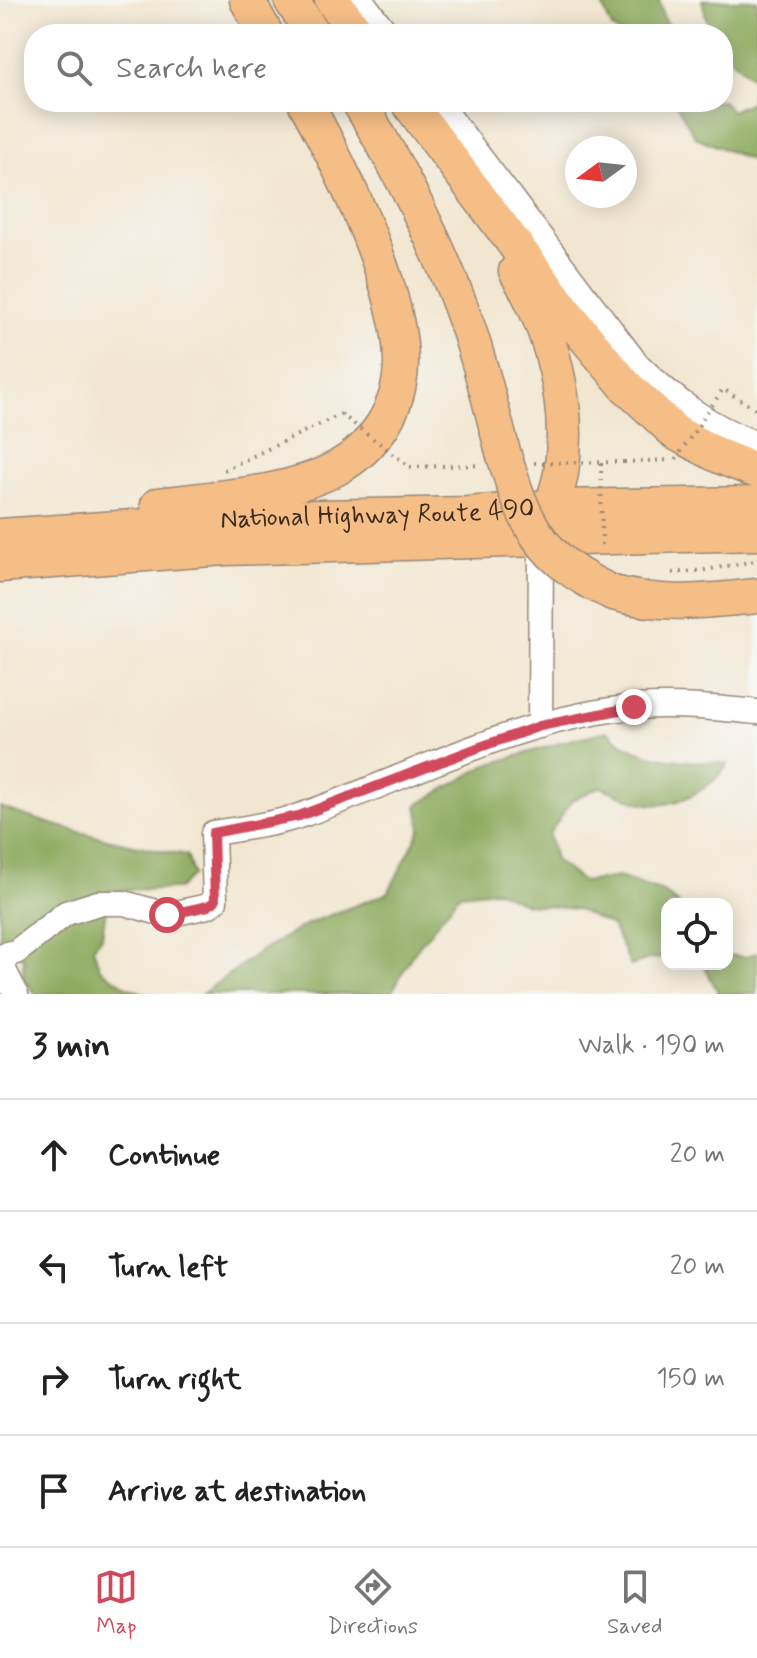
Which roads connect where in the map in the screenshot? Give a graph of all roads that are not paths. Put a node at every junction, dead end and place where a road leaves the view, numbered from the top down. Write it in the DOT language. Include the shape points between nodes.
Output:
graph roads {
  1 [pos="247,0"];
  2 [pos="291,0"];
  3 [pos="332,0"];
  4 [pos="361,0"];
  5 [pos="260,24"];
  6 [pos="307,24"];
  7 [pos="350,24"];
  8 [pos="379,24"];
  9 [pos="310,112"];
  10 [pos="365,112"];
  11 [pos="434,116"];
  12 [pos="757,444"];
  13 [pos="757,471"];
  14 [pos="757,504"];
  15 [pos="546,522"];
  16 [pos="757,533"];
  17 [pos="17,535"];
  18 [pos="0,565"];
  19 [pos="757,596"];
  20 [pos="757,712"];
  21 [pos="540,726"];
  22 [pos="2,955"];
  23 [pos="16,994"];
  1 -- 5 [label="highway"];
  2 -- 6 [label="highway"];
  3 -- 7 [label="highway"];
  4 -- 8 [label="street"];
  9 -- 17 [label="highway" via="376,255 400,341 396,395 375,437 323,475"];
  10 -- 19 [label="highway, bridge" via="442,259 479,360 526,518 543,544 571,572 608,577 641,601 680,604"];
  11 -- 12 [label="street" via="636,363 700,417"];
  11 -- 13 [label="highway" via="576,326 626,386 676,433"];
  11 -- 15 [label="highway" via="524,285 553,359 564,430 561,475"];
  14 -- 15 [label="highway, National Highway Route 490"];
  15 -- 16 [label="highway, National Highway Route 490"];
  15 -- 17 [label="highway, National Highway Route 490" via="469,514 266,518"];
  15 -- 18 [label="highway, National Highway Route 490"];
  15 -- 21 [label="street"];
  20 -- 21 [label="street" via="688,705 634,707"];
  21 -- 22 [label="street" via="299,816 213,833 215,901 208,906 167,915 124,903 98,903 66,913 16,952"];
  22 -- 23 [label="street"];
}
